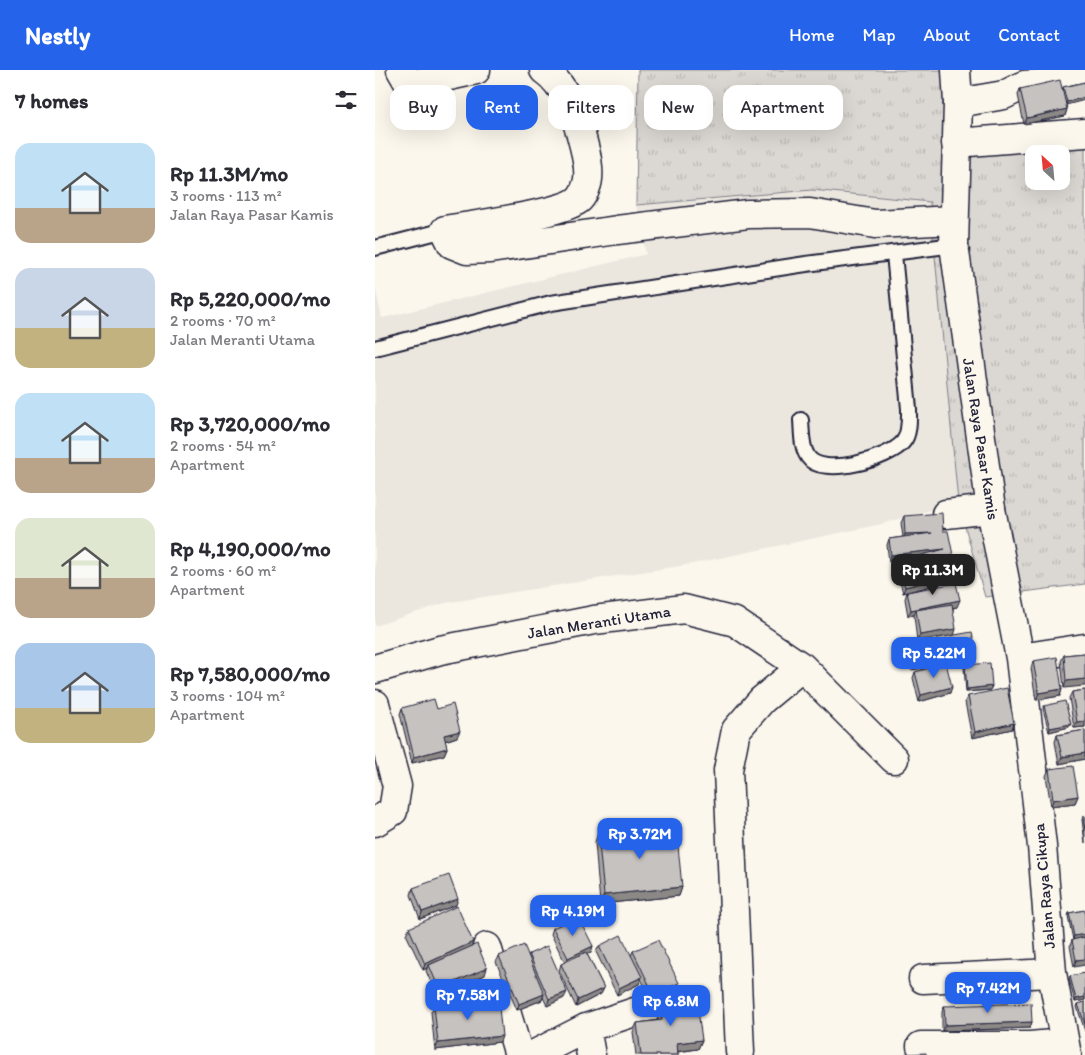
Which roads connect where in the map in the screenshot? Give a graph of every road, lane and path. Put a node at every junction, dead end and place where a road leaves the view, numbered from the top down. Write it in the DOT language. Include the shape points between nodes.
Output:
graph roads {
  1 [pos="401,70"];
  2 [pos="476,70"];
  3 [pos="544,70"];
  4 [pos="956,70"];
  5 [pos="1085,81"];
  6 [pos="958,103"];
  7 [pos="1085,133"];
  8 [pos="956,143"];
  9 [pos="445,230"];
  10 [pos="954,232"];
  11 [pos="375,248"];
  12 [pos="894,254"];
  13 [pos="375,348"];
  14 [pos="801,420"];
  15 [pos="991,509"];
  16 [pos="946,514"];
  17 [pos="1085,648"];
  18 [pos="1020,658"];
  19 [pos="802,667"];
  20 [pos="375,669"];
  21 [pos="375,704"];
  22 [pos="894,759"];
  23 [pos="1036,805"];
  24 [pos="375,822"];
  25 [pos="487,946"];
  26 [pos="1052,973"];
  27 [pos="923,979"];
  28 [pos="662,1003"];
  29 [pos="586,1028"];
  30 [pos="921,1046"];
  31 [pos="1066,1049"];
  32 [pos="740,1052"];
  33 [pos="519,1055"];
  34 [pos="533,1055"];
  35 [pos="591,1055"];
  1 -- 2 [label="street" via="413,84"];
  3 -- 9 [label="street" via="571,103 583,144 587,187 578,200 560,209"];
  4 -- 6 [label="street, Jalan Raya Pasar Kamis"];
  5 -- 6 [label="street" via="1024,84 1004,95"];
  6 -- 8 [label="street, Jalan Raya Pasar Kamis"];
  7 -- 8 [label="street"];
  8 -- 10 [label="street, Jalan Raya Pasar Kamis"];
  9 -- 10 [label="street" via="452,244 467,250 747,214 810,213"];
  9 -- 11 [label="lane"];
  10 -- 12 [label="lane"];
  10 -- 15 [label="street, Jalan Raya Pasar Kamis"];
  12 -- 13 [label="lane" via="805,264 551,303"];
  12 -- 14 [label="lane" via="909,409 904,441 877,459 825,467 816,465 805,451"];
  15 -- 16 [label="street"];
  15 -- 18 [label="street, Jalan Raya Pasar Kamis"];
  17 -- 18 [label="street"];
  18 -- 23 [label="street, Jalan Raya Pasar Kamis"];
  19 -- 20 [label="street, Jalan Meranti Utama" via="735,622 684,609 594,620 439,650"];
  19 -- 22 [label="street, Jalan Meranti Utama"];
  19 -- 32 [label="street" via="762,700 737,730 728,770"];
  21 -- 24 [label="street" via="397,786 393,811"];
  23 -- 26 [label="street, Jalan Raya Cikupa"];
  25 -- 33 [label="street"];
  26 -- 27 [label="street"];
  26 -- 31 [label="street, Jalan Raya Cikupa"];
  28 -- 29 [label="street"];
  29 -- 34 [label="street"];
  29 -- 35 [label="street"];
  30 -- 31 [label="street"];
}
